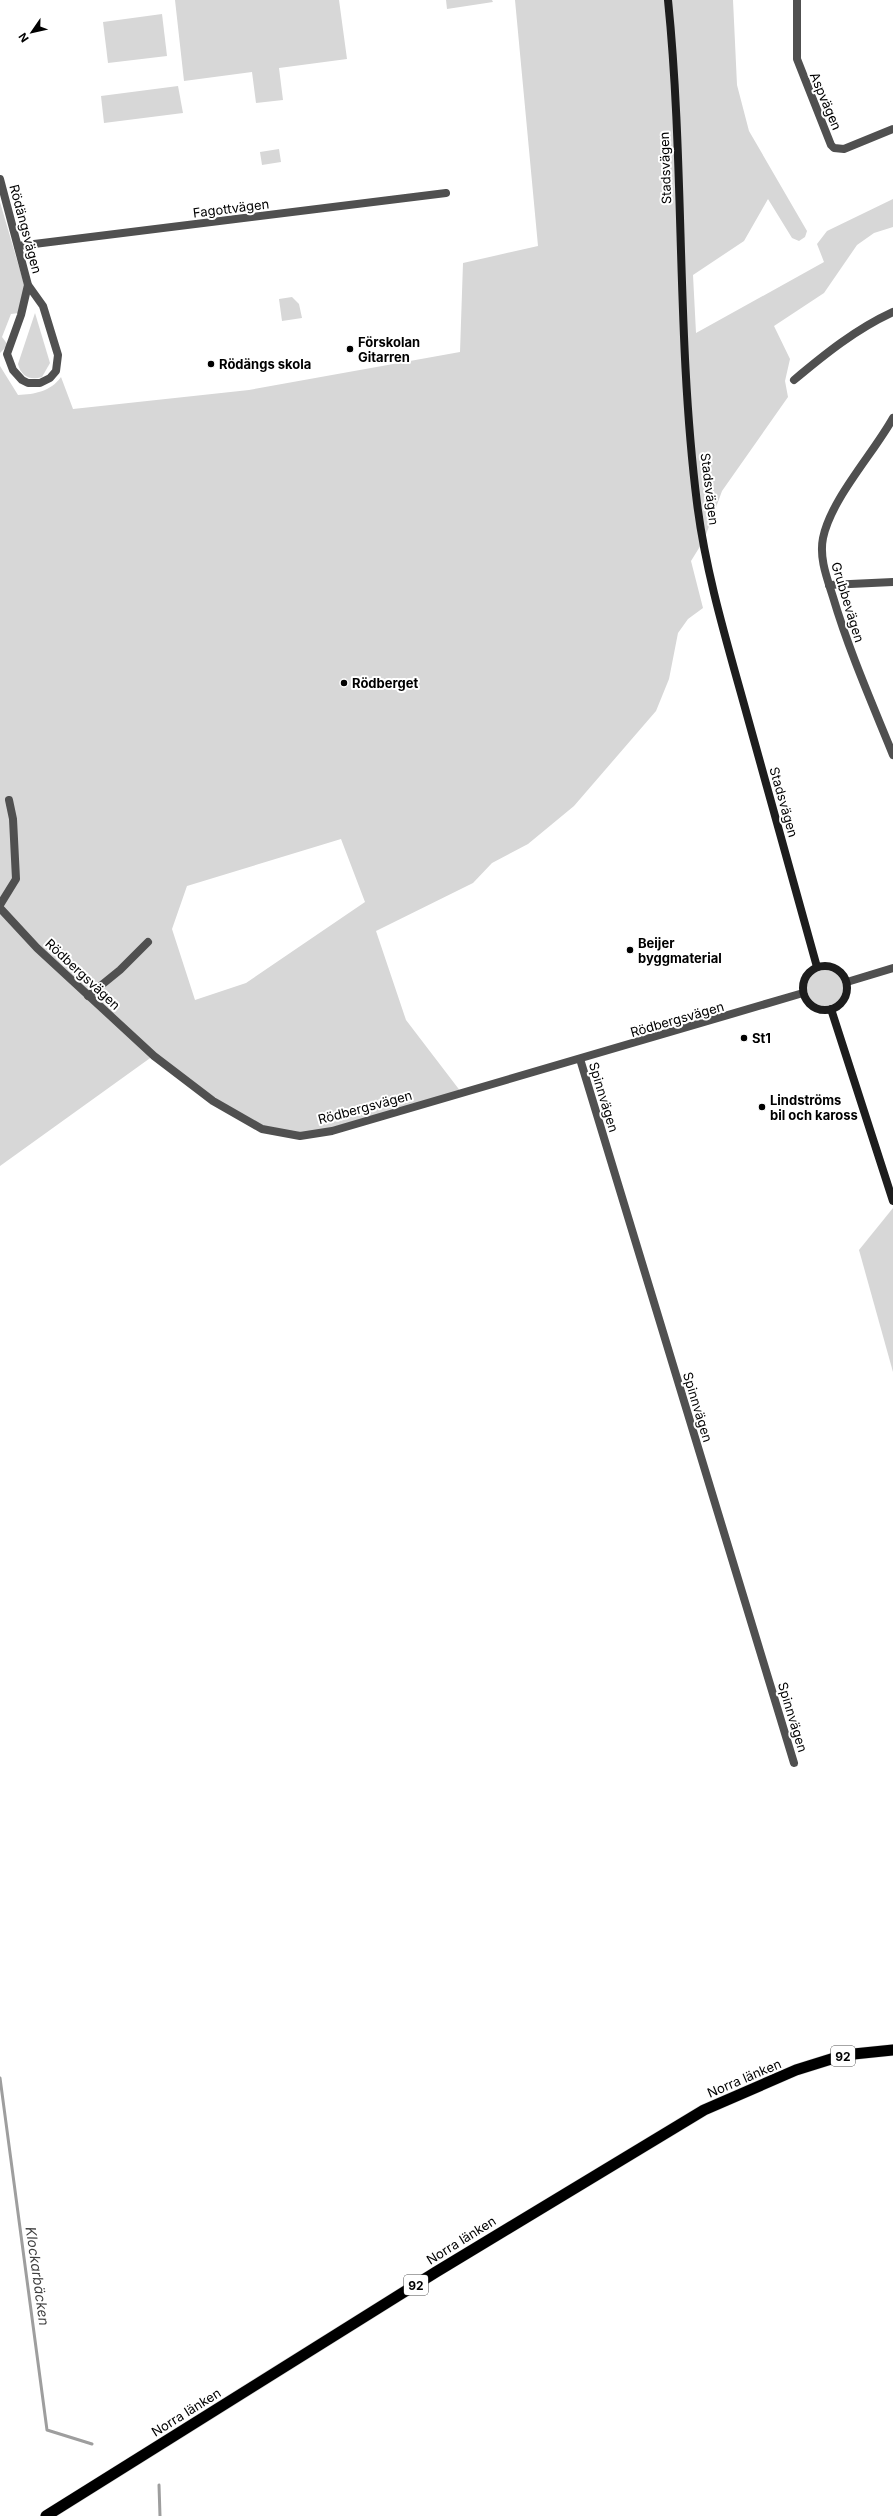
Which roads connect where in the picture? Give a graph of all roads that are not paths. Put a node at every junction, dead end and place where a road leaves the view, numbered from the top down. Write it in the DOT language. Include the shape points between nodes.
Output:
graph roads {
  1 [pos="668,0"];
  2 [pos="798,0"];
  3 [pos="893,128"];
  4 [pos="0,179"];
  5 [pos="446,193"];
  6 [pos="18,246"];
  7 [pos="28,285"];
  8 [pos="893,312"];
  9 [pos="794,380"];
  10 [pos="893,418"];
  11 [pos="893,582"];
  12 [pos="829,585"];
  13 [pos="893,755"];
  14 [pos="9,800"];
  15 [pos="0,905"];
  16 [pos="0,908"];
  17 [pos="148,942"];
  18 [pos="817,967"];
  19 [pos="893,968"];
  20 [pos="847,982"];
  21 [pos="803,993"];
  22 [pos="88,996"];
  23 [pos="831,1009"];
  24 [pos="580,1059"];
  25 [pos="893,1201"];
  26 [pos="794,1763"];
  27 [pos="893,2050"];
  28 [pos="46,2516"];
  1 -- 18 [label="main road, Stadsvägen" via="672,41 681,284 697,505 732,662"];
  2 -- 3 [label="street, Aspvägen" via="797,59 831,145 844,149"];
  4 -- 6 [label="street, Rödängsvägen"];
  5 -- 6 [label="street, Fagottvägen"];
  6 -- 7 [label="street, Rödängsvägen"];
  7 -- 7 [label="street, Rödängsvägen" via="22,315 7,354 13,370 22,380 40,383 56,371 58,355 43,306"];
  8 -- 9 [label="street" via="834,347"];
  10 -- 12 [label="street, Grubbevägen" via="852,481 827,527 823,538 823,566"];
  11 -- 12 [label="street"];
  12 -- 13 [label="street, Grubbevägen" via="845,637"];
  14 -- 15 [label="street" via="13,818 16,879"];
  16 -- 22 [label="street, Rödbergsvägen"];
  17 -- 22 [label="street" via="120,970"];
  18 -- 20 [label="main road" via="835,968"];
  18 -- 21 [label="main road" via="804,980"];
  19 -- 20 [label="street"];
  20 -- 23 [label="main road" via="846,996"];
  21 -- 23 [label="main road" via="814,1007"];
  21 -- 24 [label="street, Rödbergsvägen"];
  22 -- 24 [label="street, Rödbergsvägen" via="154,1056 212,1101 262,1129 300,1136 332,1131"];
  23 -- 25 [label="main road"];
  24 -- 26 [label="street, Spinnvägen"];
  27 -- 28 [label="highway, Norra länken / 92" via="844,2055 796,2070 704,2110 436,2272"];
}
